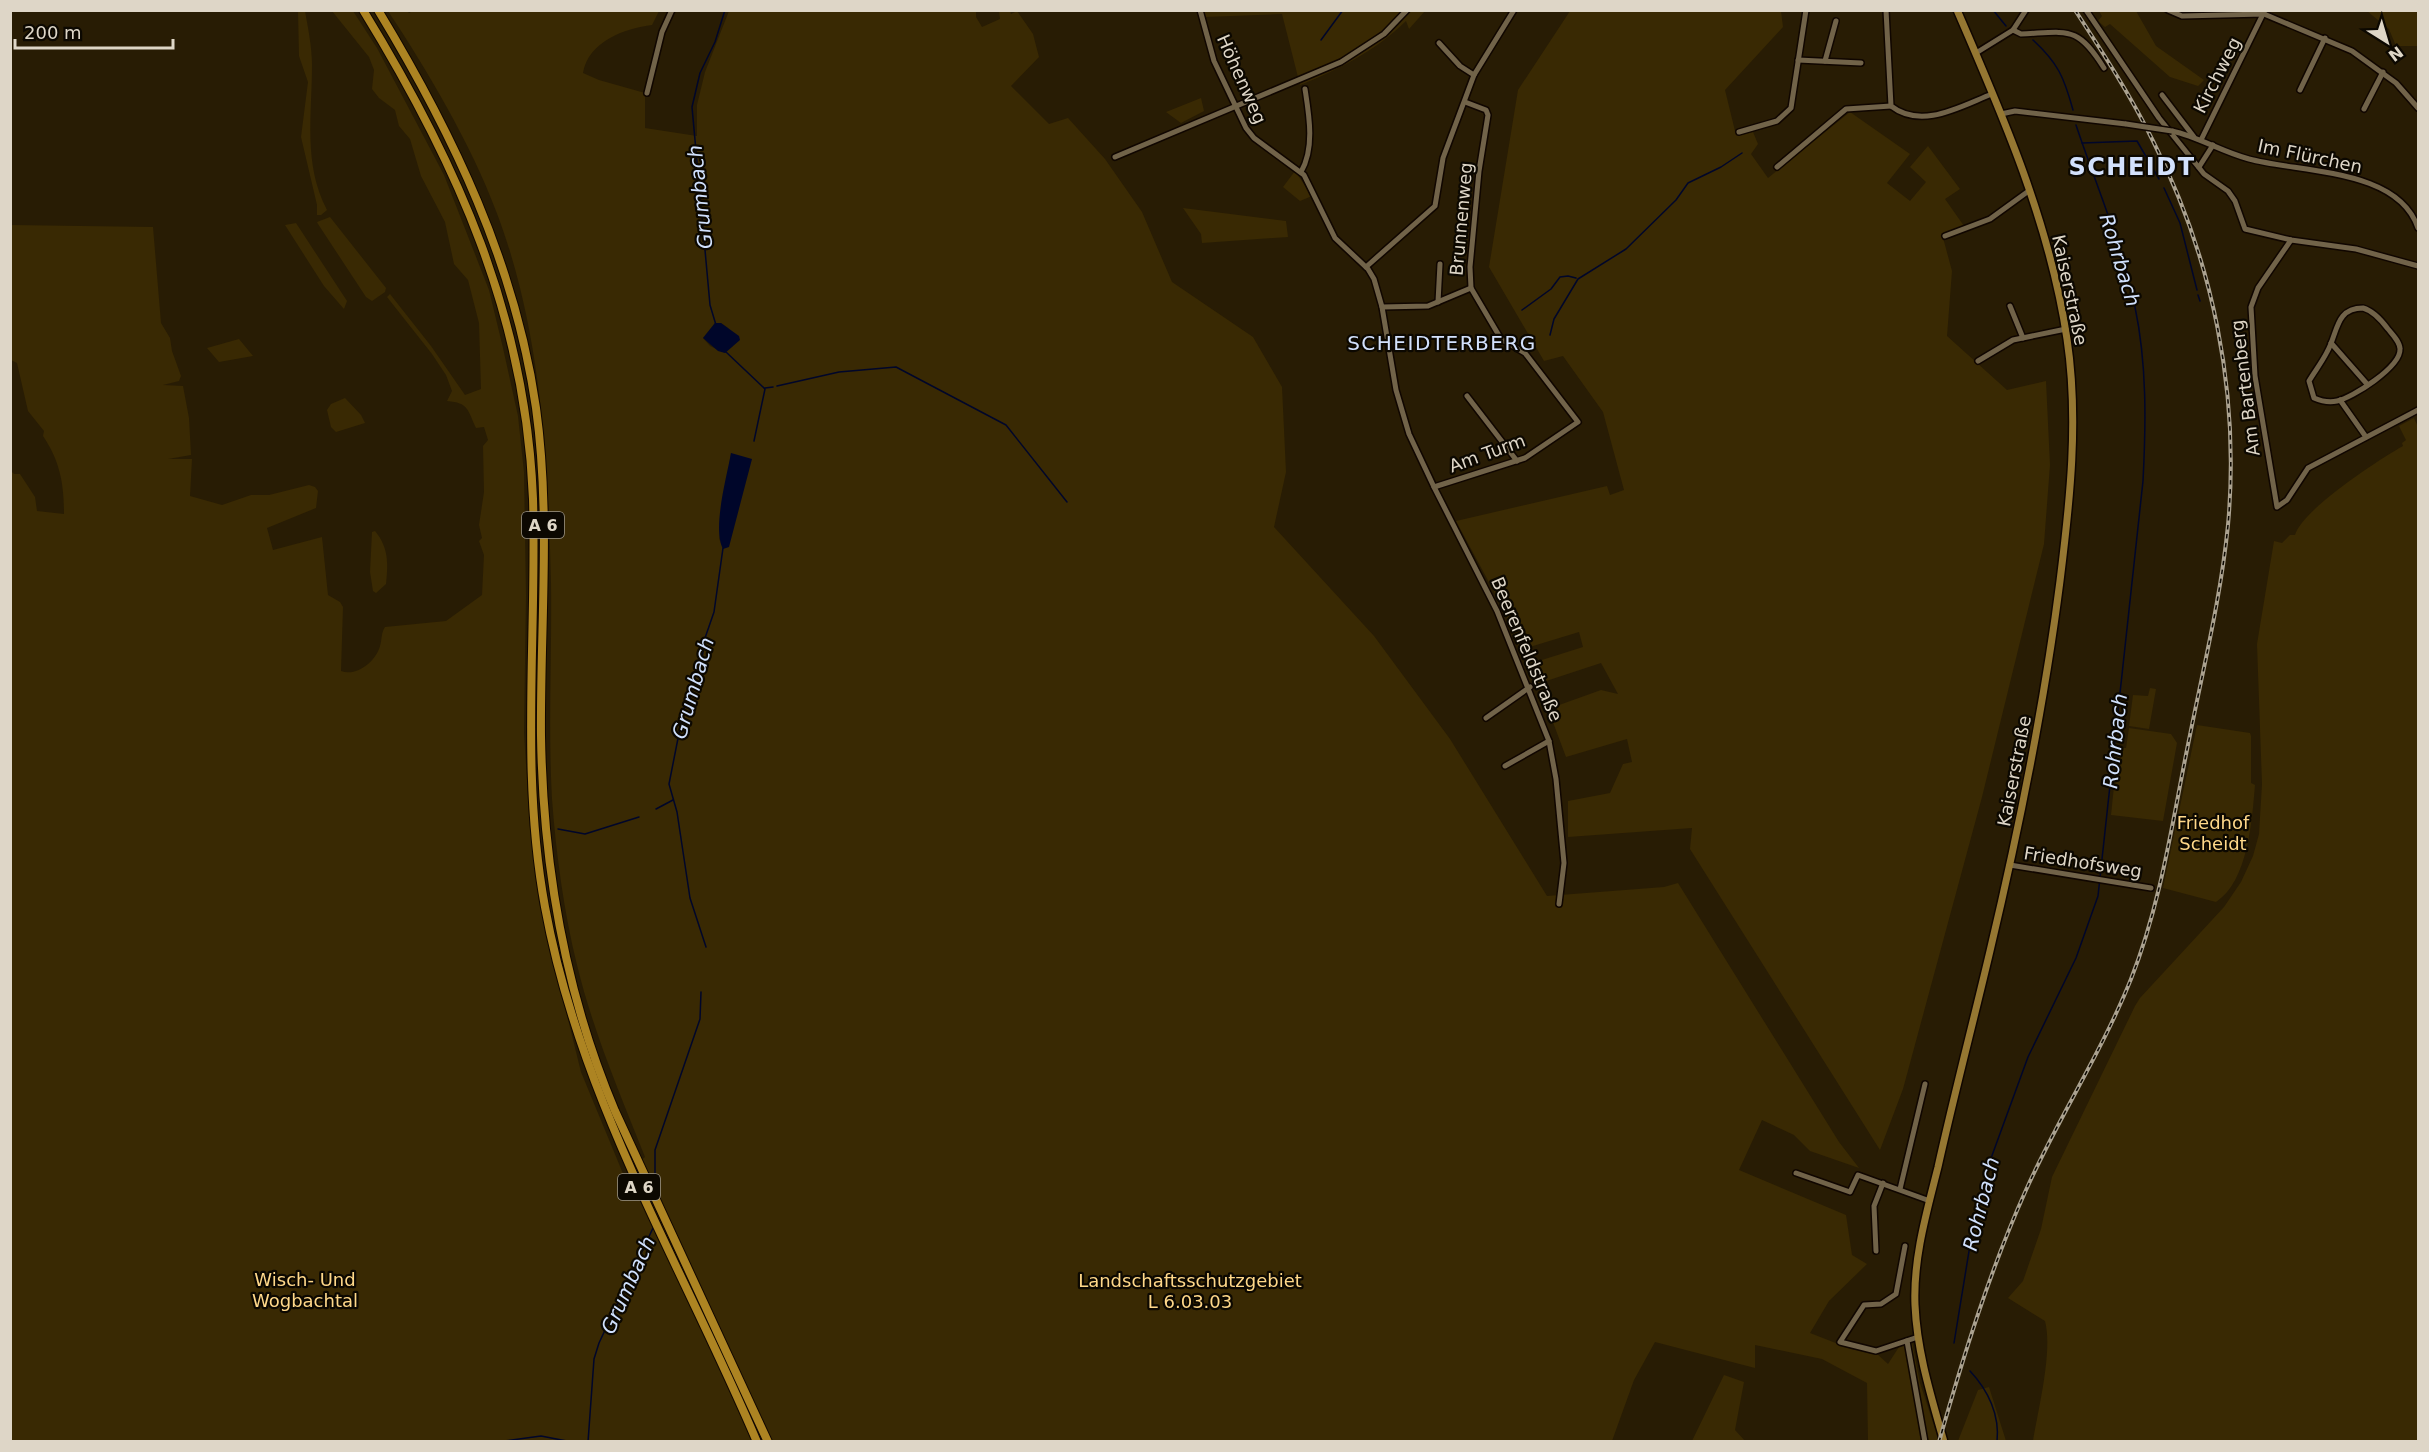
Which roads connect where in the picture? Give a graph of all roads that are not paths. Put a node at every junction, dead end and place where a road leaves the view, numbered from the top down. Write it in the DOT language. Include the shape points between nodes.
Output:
graph roads {
  1 [pos="363,10"];
  2 [pos="378,10"];
  3 [pos="672,10"];
  4 [pos="1200,10"];
  5 [pos="1407,10"];
  6 [pos="1514,10"];
  7 [pos="1806,10"];
  8 [pos="1886,10"];
  9 [pos="1957,10"];
  10 [pos="2026,10"];
  11 [pos="2086,10"];
  12 [pos="2168,10"];
  13 [pos="2264,12"];
  14 [pos="1836,21"];
  15 [pos="2013,30"];
  16 [pos="2325,38"];
  17 [pos="1439,43"];
  18 [pos="1976,53"];
  19 [pos="1798,60"];
  20 [pos="1825,61"];
  21 [pos="1861,63"];
  22 [pos="2104,68"];
  23 [pos="2383,72"];
  24 [pos="1474,75"];
  25 [pos="1305,89"];
  26 [pos="2300,90"];
  27 [pos="647,93"];
  28 [pos="1992,94"];
  29 [pos="2162,95"];
  30 [pos="1464,102"];
  31 [pos="1234,103"];
  32 [pos="1891,106"];
  33 [pos="2418,108"];
  34 [pos="2364,109"];
  35 [pos="2001,114"];
  36 [pos="2181,120"];
  37 [pos="2174,131"];
  38 [pos="1739,132"];
  39 [pos="2198,139"];
  40 [pos="2213,146"];
  41 [pos="1115,157"];
  42 [pos="1777,167"];
  43 [pos="2199,167"];
  44 [pos="1301,172"];
  45 [pos="2030,190"];
  46 [pos="2418,211"];
  47 [pos="2412,213"];
  48 [pos="2418,228"];
  49 [pos="1945,236"];
  50 [pos="2291,240"];
  51 [pos="1440,264"];
  52 [pos="2418,266"];
  53 [pos="1366,267"];
  54 [pos="1471,288"];
  55 [pos="1438,302"];
  56 [pos="2010,306"];
  57 [pos="1382,307"];
  58 [pos="2066,329"];
  59 [pos="2023,338"];
  60 [pos="2331,344"];
  61 [pos="1978,360"];
  62 [pos="2367,384"];
  63 [pos="1467,396"];
  64 [pos="2340,400"];
  65 [pos="2418,410"];
  66 [pos="1578,422"];
  67 [pos="2366,437"];
  68 [pos="1517,461"];
  69 [pos="1434,488"];
  70 [pos="1530,687"];
  71 [pos="1486,718"];
  72 [pos="1549,741"];
  73 [pos="1505,766"];
  74 [pos="2010,865"];
  75 [pos="2151,888"];
  76 [pos="1559,904"];
  77 [pos="592,1067"];
  78 [pos="1925,1084"];
  79 [pos="1796,1173"];
  80 [pos="1883,1183"];
  81 [pos="1900,1189"];
  82 [pos="1930,1200"];
  83 [pos="1905,1246"];
  84 [pos="1876,1251"];
  85 [pos="1918,1337"];
  86 [pos="1907,1341"];
  87 [pos="757,1442"];
  88 [pos="768,1442"];
  89 [pos="1925,1442"];
  90 [pos="1944,1442"];
  1 -- 77 [label="highway, A 6" via="428,120 453,171 487,255 514,351 525,411 533,497 533,816 554,951"];
  2 -- 77 [label="highway, A 6" via="438,114 467,176 510,289 525,348 536,410 543,496 541,736 549,852 564,949"];
  3 -- 27 [label="street" via="662,32"];
  4 -- 31 [label="street, Höhenweg" via="1210,51"];
  5 -- 31 [label="street" via="1359,52 1295,82"];
  6 -- 24 [label="street"];
  7 -- 19 [label="street"];
  8 -- 32 [label="street"];
  9 -- 18 [label="main road, Kaiserstraße"];
  10 -- 15 [label="street"];
  11 -- 43 [label="street" via="2154,111"];
  12 -- 13 [label="street, Kirchweg" via="2182,16"];
  13 -- 16 [label="street"];
  13 -- 39 [label="street, Kirchweg"];
  14 -- 20 [label="street"];
  15 -- 18 [label="street"];
  15 -- 22 [label="street" via="2021,34 2075,34 2090,46"];
  16 -- 23 [label="street"];
  16 -- 26 [label="street"];
  17 -- 24 [label="street"];
  18 -- 28 [label="main road, Kaiserstraße"];
  19 -- 20 [label="street"];
  19 -- 38 [label="street" via="1796,93 1789,112 1773,123"];
  20 -- 21 [label="street"];
  23 -- 33 [label="street"];
  23 -- 34 [label="street"];
  24 -- 30 [label="street"];
  25 -- 44 [label="street" via="1310,117 1306,161"];
  28 -- 32 [label="street" via="1928,117 1909,116"];
  28 -- 35 [label="main road, Kaiserstraße"];
  29 -- 36 [label="street, Im Flürchen"];
  30 -- 53 [label="street" via="1443,158 1435,206"];
  30 -- 54 [label="street, Brunnenweg" via="1486,110 1488,115 1479,171"];
  31 -- 41 [label="street"];
  31 -- 44 [label="street, Höhenweg" via="1254,138"];
  32 -- 42 [label="street" via="1846,109"];
  35 -- 37 [label="street, Im Flürchen, bridge" via="2015,111"];
  35 -- 45 [label="main road, Kaiserstraße"];
  36 -- 37 [label="street"];
  36 -- 39 [label="street, Im Flürchen"];
  37 -- 39 [label="street, Im Flürchen"];
  39 -- 40 [label="street, Im Flürchen"];
  40 -- 43 [label="street"];
  40 -- 47 [label="street, Im Flürchen" via="2255,161 2364,182 2401,200"];
  43 -- 50 [label="street" via="2235,201 2245,229"];
  44 -- 53 [label="street, Höhenweg" via="1335,238"];
  45 -- 49 [label="street" via="1990,219"];
  45 -- 58 [label="main road, Kaiserstraße"];
  46 -- 47 [label="street"];
  47 -- 48 [label="street, Im Flürchen"];
  50 -- 52 [label="street" via="2356,249"];
  50 -- 67 [label="street, Am Bartenberg" via="2258,288 2251,307 2255,376 2277,507 2288,500 2308,468"];
  51 -- 55 [label="street"];
  53 -- 57 [label="street, Höhenweg"];
  54 -- 55 [label="street"];
  54 -- 66 [label="street, Brunnenweg" via="1501,339 1525,353"];
  55 -- 57 [label="street" via="1422,307"];
  56 -- 59 [label="street"];
  57 -- 69 [label="street, Höhenweg" via="1396,390 1409,434"];
  58 -- 59 [label="street"];
  58 -- 74 [label="main road, Kaiserstraße" via="2072,380 2071,497 2040,725"];
  59 -- 61 [label="street"];
  60 -- 62 [label="street"];
  60 -- 62 [label="street" via="2339,319 2352,309 2368,310 2386,326 2397,340 2398,358 2393,368"];
  60 -- 64 [label="street" via="2309,381 2310,390 2321,401"];
  62 -- 64 [label="street"];
  63 -- 68 [label="street"];
  64 -- 67 [label="street"];
  65 -- 67 [label="street"];
  66 -- 68 [label="street, Am Turm"];
  68 -- 69 [label="street, Am Turm"];
  69 -- 70 [label="street, Beerenfeldstraße" via="1497,610"];
  70 -- 71 [label="street"];
  70 -- 72 [label="street, Beerenfeldstraße"];
  72 -- 73 [label="street"];
  72 -- 76 [label="street, Beerenfeldstraße" via="1564,863"];
  74 -- 75 [label="street, Friedhofsweg"];
  74 -- 82 [label="main road, Kaiserstraße"];
  77 -- 87 [label="highway, A 6" via="628,1163"];
  77 -- 88 [label="highway, A 6"];
  78 -- 81 [label="street"];
  79 -- 80 [label="street" via="1850,1192 1858,1175"];
  80 -- 81 [label="street"];
  80 -- 84 [label="street" via="1874,1206"];
  81 -- 82 [label="street"];
  82 -- 85 [label="main road, Kaiserstraße" via="1916,1275"];
  83 -- 86 [label="street" via="1896,1294 1881,1304 1864,1305 1840,1342 1876,1351"];
  85 -- 86 [label="street"];
  85 -- 90 [label="main road, Kaiserstraße" via="1926,1382"];
  86 -- 89 [label="street"];
}
